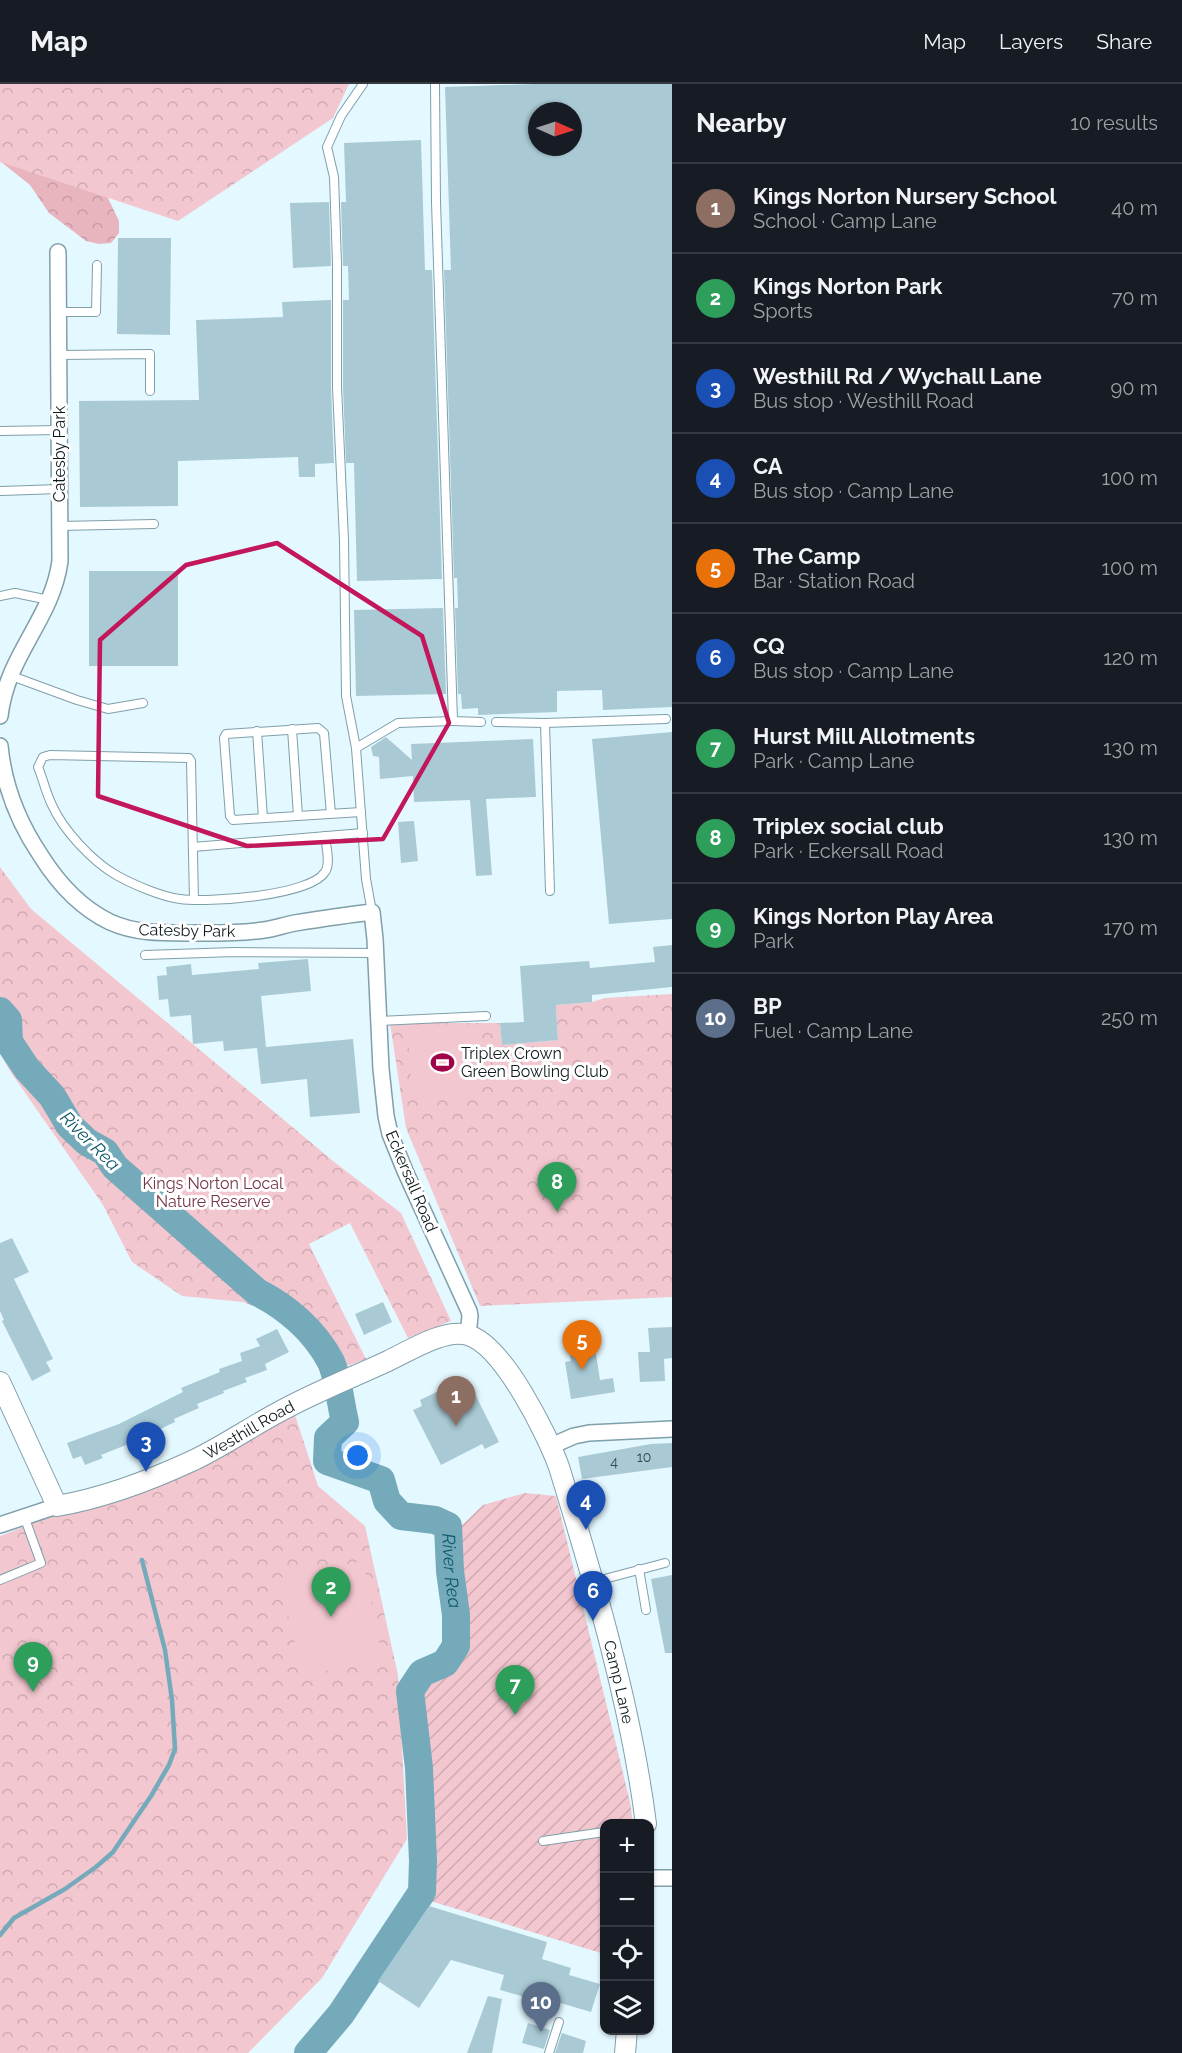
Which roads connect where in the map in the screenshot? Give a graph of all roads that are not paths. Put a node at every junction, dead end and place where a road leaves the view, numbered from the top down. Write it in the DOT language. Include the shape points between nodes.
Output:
graph roads {
  1 [pos="363,84"];
  2 [pos="435,84"];
  3 [pos="58,252"];
  4 [pos="97,265"];
  5 [pos="58,312"];
  6 [pos="58,355"];
  7 [pos="150,391"];
  8 [pos="59,430"];
  9 [pos="0,431"];
  10 [pos="59,489"];
  11 [pos="1,491"];
  12 [pos="154,524"];
  13 [pos="60,526"];
  14 [pos="0,596"];
  15 [pos="50,600"];
  16 [pos="9,675"];
  17 [pos="143,703"];
  18 [pos="0,716"];
  19 [pos="666,719"];
  20 [pos="453,721"];
  21 [pos="481,722"];
  22 [pos="496,722"];
  23 [pos="545,723"];
  24 [pos="292,729"];
  25 [pos="257,731"];
  26 [pos="0,746"];
  27 [pos="356,748"];
  28 [pos="361,812"];
  29 [pos="331,814"];
  30 [pos="298,816"];
  31 [pos="263,818"];
  32 [pos="363,833"];
  33 [pos="325,836"];
  34 [pos="193,847"];
  35 [pos="550,891"];
  36 [pos="194,900"];
  37 [pos="372,912"];
  38 [pos="376,952"];
  39 [pos="144,955"];
  40 [pos="486,1016"];
  41 [pos="379,1021"];
  42 [pos="468,1335"];
  43 [pos="0,1382"];
  44 [pos="672,1429"];
  45 [pos="551,1446"];
  46 [pos="57,1506"];
  47 [pos="24,1516"];
  48 [pos="0,1525"];
  49 [pos="665,1563"];
  50 [pos="639,1569"];
  51 [pos="0,1580"];
  52 [pos="592,1583"];
  53 [pos="646,1610"];
  54 [pos="645,1819"];
  55 [pos="600,1833"];
  56 [pos="543,1841"];
  57 [pos="654,1878"];
  58 [pos="672,1878"];
  59 [pos="559,2022"];
  60 [pos="627,2035"];
  61 [pos="549,2053"];
  62 [pos="625,2053"];
  1 -- 27 [label="lane" via="341,116 327,147 334,177 337,263 346,696"];
  2 -- 20 [label="lane"];
  3 -- 5 [label="street, Catesby Park"];
  4 -- 5 [label="lane" via="96,312"];
  5 -- 6 [label="street, Catesby Park"];
  6 -- 7 [label="lane" via="150,354"];
  6 -- 8 [label="street, Catesby Park"];
  8 -- 9 [label="lane"];
  8 -- 10 [label="street, Catesby Park"];
  10 -- 11 [label="lane"];
  10 -- 13 [label="street, Catesby Park"];
  12 -- 13 [label="lane"];
  13 -- 15 [label="street, Catesby Park" via="58,571"];
  14 -- 15 [label="lane" via="21,594"];
  15 -- 16 [label="street, Catesby Park"];
  16 -- 17 [label="lane" via="108,709"];
  16 -- 18 [label="street, Catesby Park"];
  19 -- 23 [label="lane"];
  20 -- 21 [label="lane"];
  20 -- 27 [label="lane" via="398,723"];
  22 -- 23 [label="lane"];
  23 -- 35 [label="lane"];
  24 -- 25 [label="lane"];
  24 -- 29 [label="lane" via="318,728 324,733"];
  24 -- 30 [label="lane"];
  25 -- 31 [label="lane"];
  25 -- 31 [label="lane" via="229,733 224,738 230,816 233,820"];
  26 -- 37 [label="street, Catesby Park" via="9,791 30,839 63,886 108,921 146,932 228,933"];
  27 -- 28 [label="lane"];
  28 -- 29 [label="lane"];
  28 -- 32 [label="lane"];
  29 -- 30 [label="lane"];
  30 -- 31 [label="lane"];
  32 -- 33 [label="lane"];
  32 -- 37 [label="lane"];
  33 -- 34 [label="lane"];
  33 -- 36 [label="lane" via="327,867 320,877 254,897"];
  34 -- 36 [label="lane"];
  34 -- 36 [label="lane" via="189,758 50,755 39,762 52,806 66,829 93,858 116,875 141,886 178,899"];
  37 -- 38 [label="street, Eckersall Road"];
  38 -- 39 [label="lane"];
  38 -- 41 [label="street, Eckersall Road"];
  40 -- 41 [label="lane"];
  41 -- 42 [label="street, Eckersall Road" via="390,1134 470,1313"];
  42 -- 45 [label="street, Camp Lane" via="483,1342 498,1357 526,1398"];
  42 -- 46 [label="street, Westhill Road" via="442,1336 313,1394 195,1459 139,1483"];
  43 -- 46 [label="street"];
  44 -- 45 [label="street" via="589,1433"];
  45 -- 52 [label="street, Camp Lane"];
  46 -- 47 [label="street, Westhill Road"];
  47 -- 48 [label="street, Westhill Road"];
  47 -- 51 [label="lane" via="41,1563"];
  49 -- 50 [label="lane"];
  50 -- 52 [label="lane"];
  50 -- 53 [label="lane"];
  52 -- 54 [label="street, Camp Lane" via="616,1672"];
  55 -- 56 [label="lane"];
  57 -- 58 [label="street"];
  59 -- 61 [label="lane"];
  60 -- 62 [label="street"];
}
